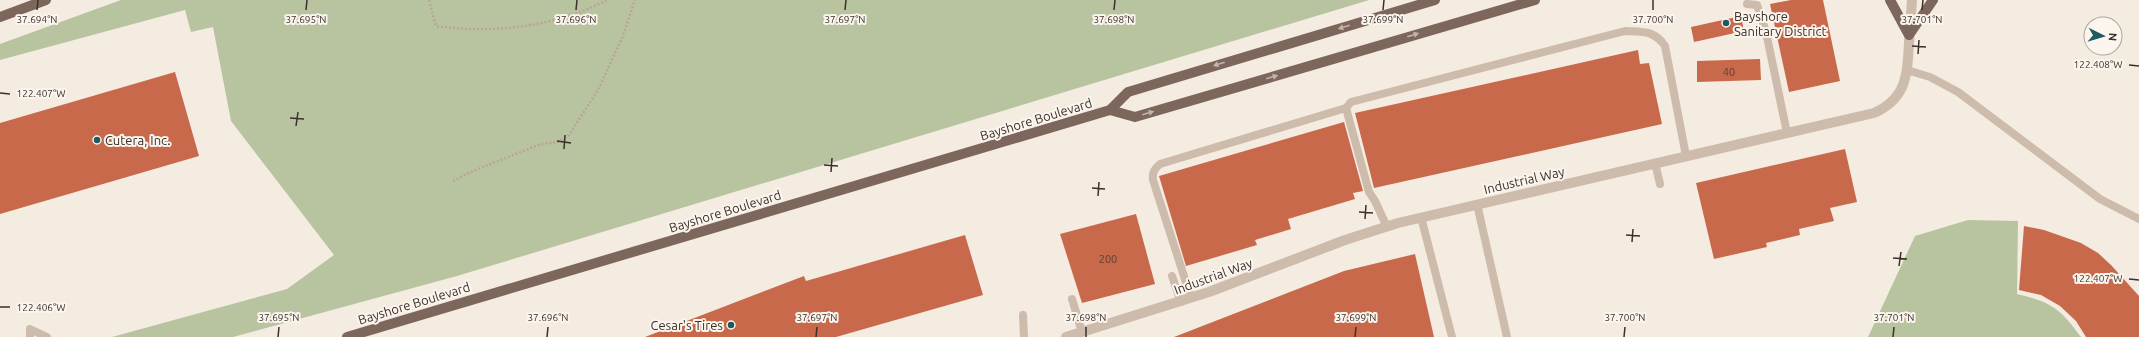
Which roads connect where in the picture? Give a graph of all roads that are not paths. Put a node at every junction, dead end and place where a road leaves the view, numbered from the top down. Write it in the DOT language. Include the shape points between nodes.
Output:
graph roads {
  1 [pos="46,0"];
  2 [pos="1435,0"];
  3 [pos="1535,0"];
  4 [pos="1890,0"];
  5 [pos="1912,0"];
  6 [pos="1933,0"];
  7 [pos="1747,4"];
  8 [pos="0,17"];
  9 [pos="1909,35"];
  10 [pos="1907,70"];
  11 [pos="1346,108"];
  12 [pos="1110,110"];
  13 [pos="1787,133"];
  14 [pos="1686,156"];
  15 [pos="1654,163"];
  16 [pos="1660,184"];
  17 [pos="1477,204"];
  18 [pos="1421,217"];
  19 [pos="2139,219"];
  20 [pos="1387,227"];
  21 [pos="1172,276"];
  22 [pos="1191,298"];
  23 [pos="1072,299"];
  24 [pos="1181,302"];
  25 [pos="1023,315"];
  26 [pos="1082,332"];
  27 [pos="30,337"];
  28 [pos="47,337"];
  29 [pos="347,337"];
  30 [pos="1024,337"];
  31 [pos="1066,337"];
  32 [pos="1452,337"];
  33 [pos="1507,337"];
  1 -- 8 [label="main road"];
  2 -- 12 [label="main road, Bayshore Boulevard, one-way" via="1128,92"];
  12 -- 3 [label="main road, Bayshore Boulevard, one-way" via="1135,117"];
  4 -- 9 [label="main road"];
  5 -- 9 [label="street, Industrial Way"];
  6 -- 9 [label="main road"];
  7 -- 13 [label="lane" via="1757,6 1766,32"];
  9 -- 10 [label="street, Industrial Way"];
  10 -- 13 [label="street, Industrial Way" via="1901,90 1893,101 1882,109"];
  10 -- 19 [label="lane" via="1958,92 2100,199"];
  11 -- 14 [label="lane" via="1350,102 1618,33 1643,32 1658,36 1665,46"];
  11 -- 20 [label="lane" via="1369,192 1376,201"];
  11 -- 22 [label="lane" via="1156,167 1153,180"];
  12 -- 29 [label="main road, Bayshore Boulevard"];
  13 -- 14 [label="street, Industrial Way"];
  14 -- 15 [label="street, Industrial Way"];
  15 -- 16 [label="lane"];
  15 -- 17 [label="street, Industrial Way"];
  17 -- 18 [label="street, Industrial Way"];
  17 -- 33 [label="lane"];
  18 -- 20 [label="street, Industrial Way"];
  18 -- 32 [label="lane"];
  20 -- 22 [label="street, Industrial Way" via="1345,240"];
  21 -- 24 [label="lane"];
  22 -- 24 [label="street, Industrial Way"];
  23 -- 26 [label="lane"];
  24 -- 26 [label="street, Industrial Way"];
  25 -- 30 [label="lane"];
  26 -- 31 [label="street, Industrial Way"];
  27 -- 28 [label="lane" via="30,329"];
}
